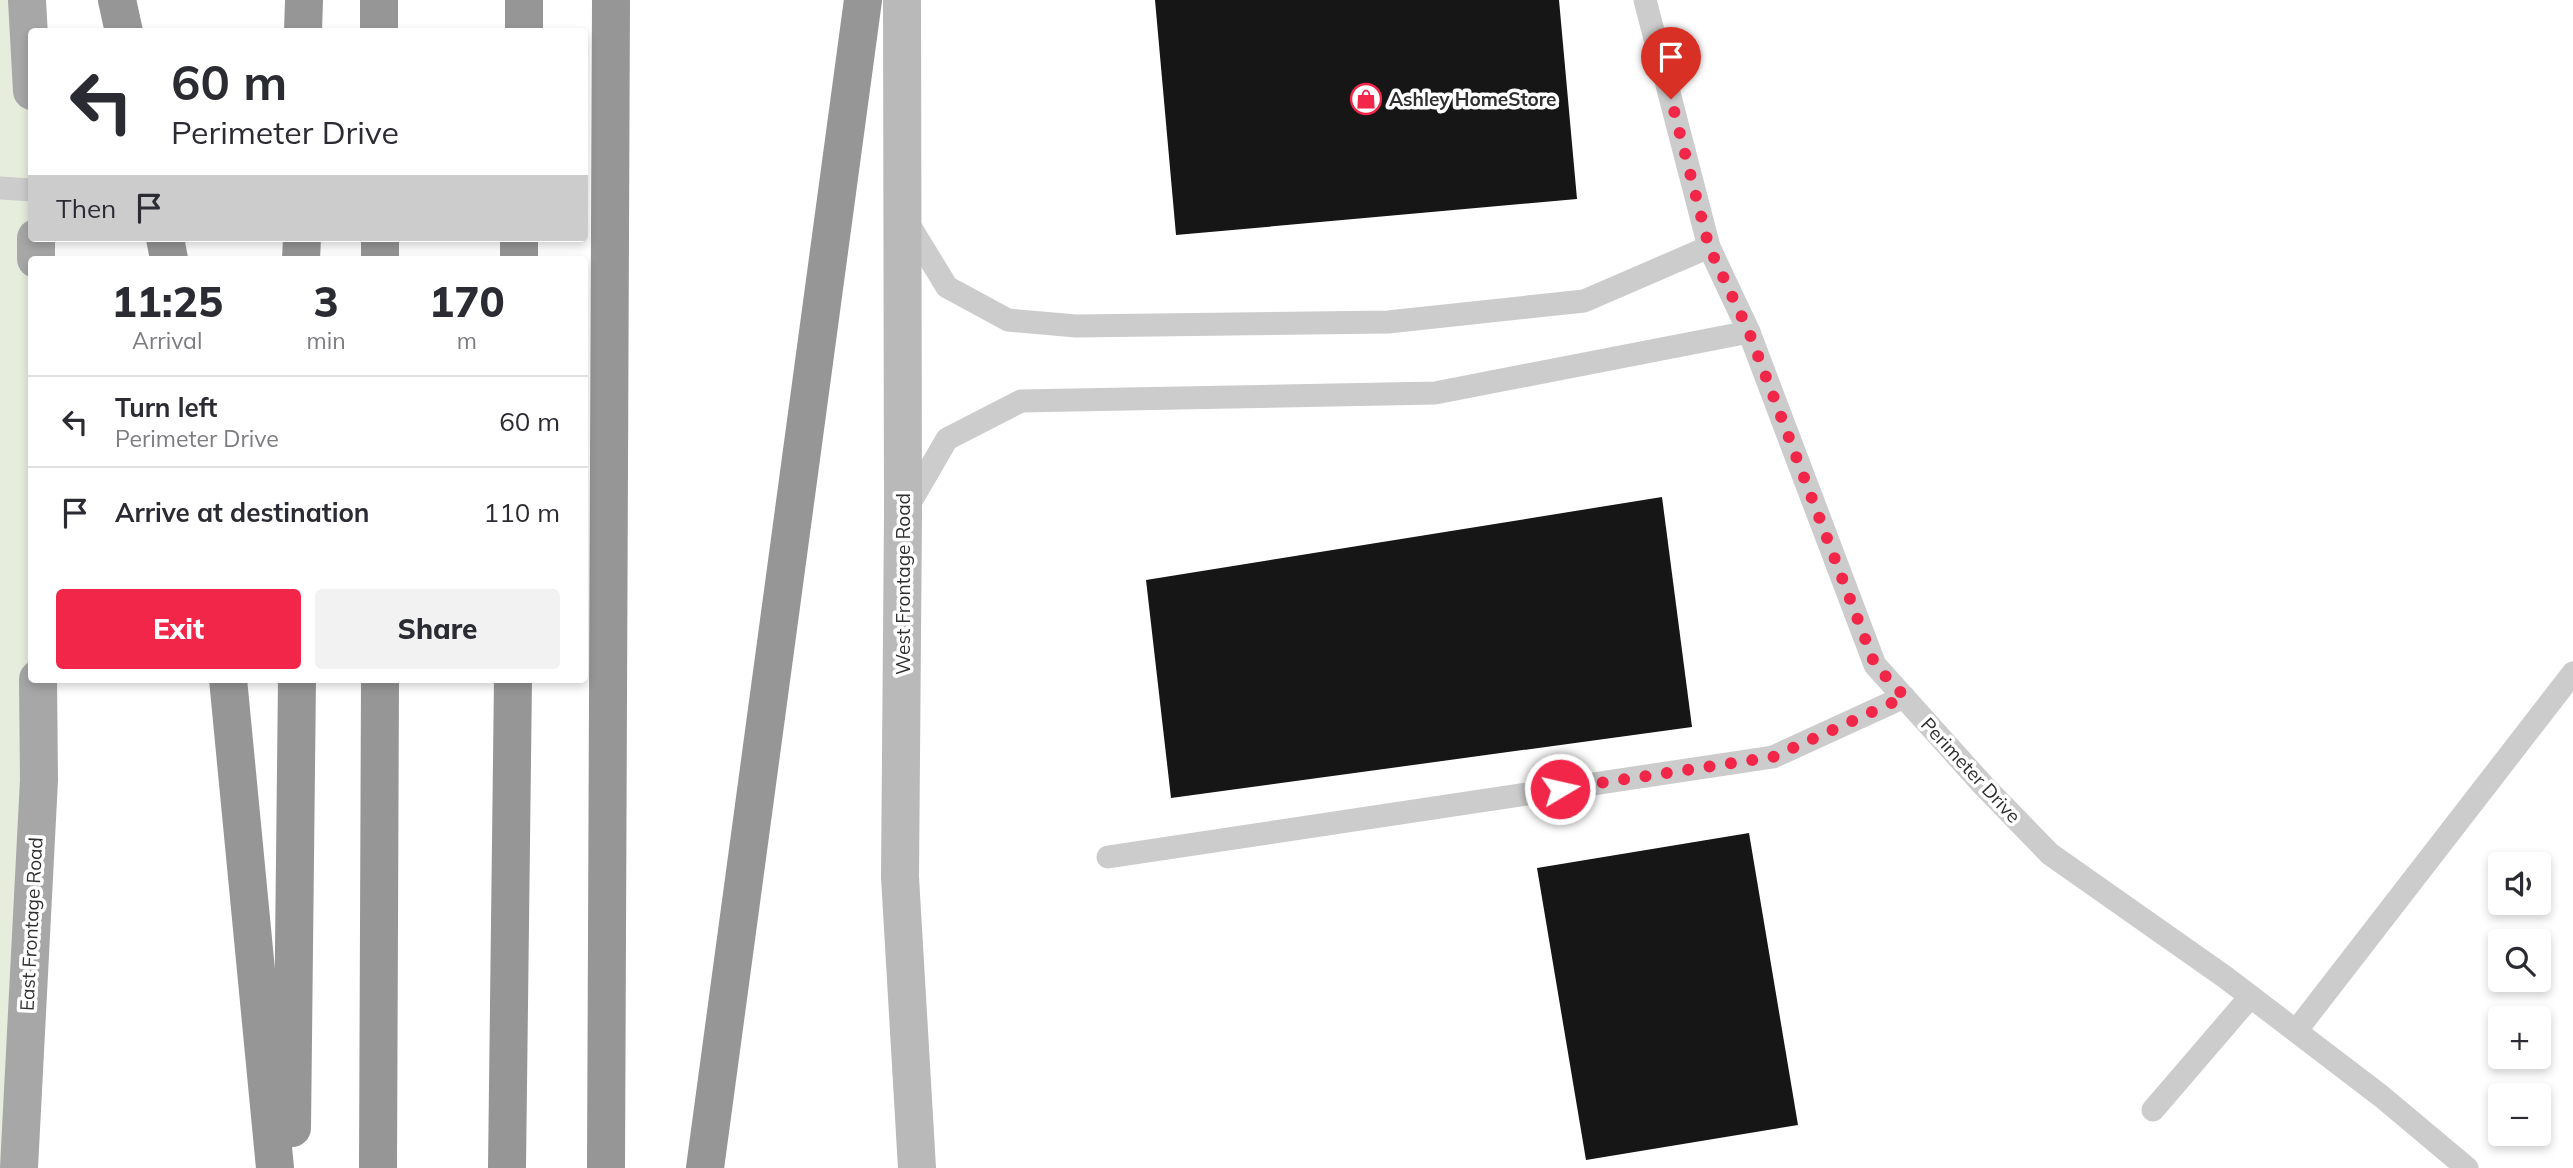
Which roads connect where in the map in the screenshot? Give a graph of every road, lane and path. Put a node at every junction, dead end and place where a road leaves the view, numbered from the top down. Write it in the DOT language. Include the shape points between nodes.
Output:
graph roads {
  1 [pos="27,0"];
  2 [pos="117,0"];
  3 [pos="303,0"];
  4 [pos="379,0"];
  5 [pos="524,0"];
  6 [pos="611,0"];
  7 [pos="863,0"];
  8 [pos="902,0"];
  9 [pos="1645,0"];
  10 [pos="29,28"];
  11 [pos="123,28"];
  12 [pos="303,28"];
  13 [pos="379,28"];
  14 [pos="524,28"];
  15 [pos="0,188"];
  16 [pos="28,190"];
  17 [pos="904,217"];
  18 [pos="1709,247"];
  19 [pos="1749,332"];
  20 [pos="903,514"];
  21 [pos="2573,673"];
  22 [pos="38,683"];
  23 [pos="228,683"];
  24 [pos="297,683"];
  25 [pos="380,683"];
  26 [pos="513,683"];
  27 [pos="1905,697"];
  28 [pos="1108,857"];
  29 [pos="2250,998"];
  30 [pos="2296,1031"];
  31 [pos="2153,1110"];
  32 [pos="2456,1166"];
  33 [pos="19,1168"];
  34 [pos="275,1168"];
  35 [pos="292,1168"];
  36 [pos="378,1168"];
  37 [pos="507,1168"];
  38 [pos="606,1168"];
  39 [pos="705,1168"];
  40 [pos="918,1168"];
  1 -- 10 [label="main road"];
  2 -- 11 [label="highway"];
  3 -- 12 [label="highway"];
  4 -- 13 [label="highway"];
  5 -- 14 [label="highway"];
  6 -- 38 [label="highway"];
  7 -- 39 [label="highway"];
  8 -- 17 [label="street, West Frontage Road"];
  9 -- 18 [label="lane, Perimeter Drive"];
  15 -- 16 [label="lane"];
  17 -- 18 [label="lane" via="947,287 1008,320 1076,326 1388,322 1584,301"];
  17 -- 20 [label="street, West Frontage Road"];
  18 -- 19 [label="lane, Perimeter Drive"];
  19 -- 20 [label="lane" via="1436,393 1021,401 947,439"];
  19 -- 27 [label="lane, Perimeter Drive" via="1875,665"];
  20 -- 40 [label="street, West Frontage Road" via="900,877"];
  21 -- 30 [label="lane"];
  22 -- 33 [label="main road, East Frontage Road" via="39,780"];
  23 -- 34 [label="highway"];
  24 -- 35 [label="highway"];
  25 -- 36 [label="highway"];
  26 -- 37 [label="highway"];
  27 -- 28 [label="lane" via="1773,757"];
  27 -- 29 [label="lane, Perimeter Drive" via="2050,853"];
  29 -- 30 [label="lane, Perimeter Drive"];
  29 -- 31 [label="lane"];
  30 -- 32 [label="lane, Perimeter Drive" via="2381,1096"];
}
